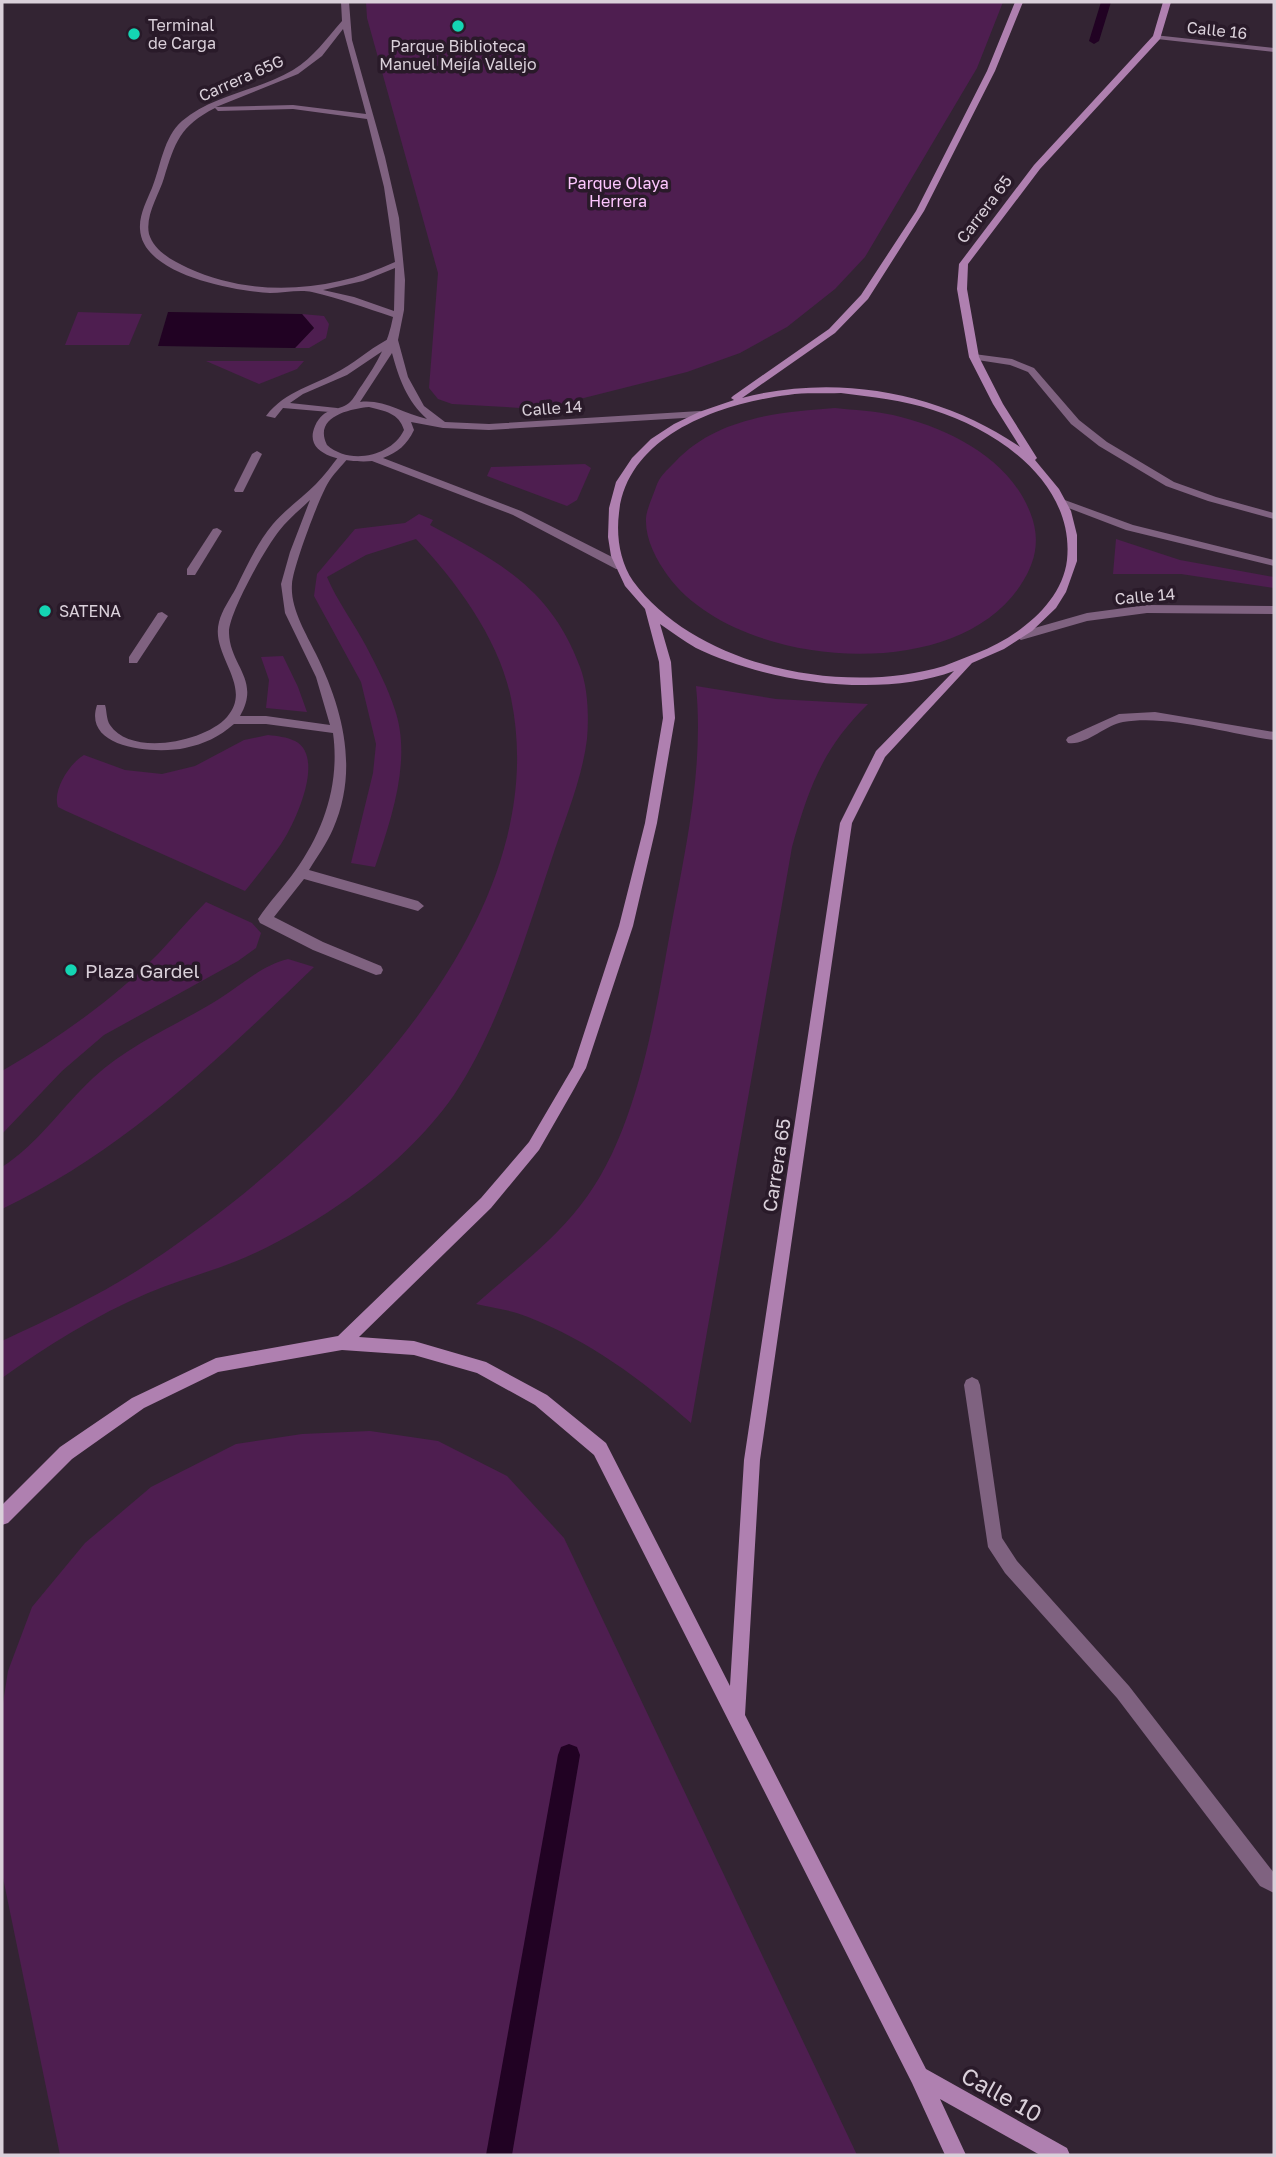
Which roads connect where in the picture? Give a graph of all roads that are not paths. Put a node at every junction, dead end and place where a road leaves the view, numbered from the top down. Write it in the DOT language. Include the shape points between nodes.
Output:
graph roads {
  1 [pos="345,2"];
  2 [pos="1019,2"];
  3 [pos="1167,2"];
  4 [pos="344,23"];
  5 [pos="1157,37"];
  6 [pos="1274,50"];
  7 [pos="206,110"];
  8 [pos="370,117"];
  9 [pos="399,263"];
  10 [pos="310,289"];
  11 [pos="398,316"];
  12 [pos="393,340"];
  13 [pos="974,357"];
  14 [pos="730,403"];
  15 [pos="280,405"];
  16 [pos="352,406"];
  17 [pos="337,411"];
  18 [pos="701,414"];
  19 [pos="271,416"];
  20 [pos="407,418"];
  21 [pos="443,425"];
  22 [pos="257,454"];
  23 [pos="344,458"];
  24 [pos="374,458"];
  25 [pos="1038,468"];
  26 [pos="323,482"];
  27 [pos="239,490"];
  28 [pos="1062,502"];
  29 [pos="1274,516"];
  30 [pos="217,531"];
  31 [pos="1274,563"];
  32 [pos="620,566"];
  33 [pos="191,572"];
  34 [pos="651,609"];
  35 [pos="1274,610"];
  36 [pos="162,616"];
  37 [pos="1021,636"];
  38 [pos="133,660"];
  39 [pos="967,664"];
  40 [pos="101,708"];
  41 [pos="231,720"];
  42 [pos="338,730"];
  43 [pos="1274,736"];
  44 [pos="1072,740"];
  45 [pos="300,873"];
  46 [pos="418,906"];
  47 [pos="376,970"];
  48 [pos="342,1343"];
  49 [pos="972,1385"];
  50 [pos="2,1517"];
  51 [pos="737,1715"];
  52 [pos="1274,1884"];
  53 [pos="919,2076"];
  54 [pos="956,2155"];
  55 [pos="1060,2155"];
  1 -- 4 [label="street"];
  2 -- 14 [label="main road" via="991,71 920,212 865,297 832,331"];
  3 -- 5 [label="main road, Carrera 65"];
  4 -- 7 [label="street, Carrera 65G" via="310,63"];
  4 -- 8 [label="street"];
  5 -- 6 [label="street, Calle 16"];
  5 -- 13 [label="main road, Carrera 65" via="1037,167 964,264 962,289"];
  7 -- 8 [label="street" via="293,107"];
  7 -- 10 [label="street, Carrera 65G" via="184,123 164,162 146,219 149,245 177,267 208,281 245,288"];
  8 -- 9 [label="street" via="397,232"];
  9 -- 10 [label="street, Carrera 65G" via="369,277"];
  9 -- 11 [label="street"];
  10 -- 11 [label="street, Carrera 65G"];
  11 -- 12 [label="street"];
  12 -- 15 [label="street" via="344,373"];
  12 -- 16 [label="street"];
  12 -- 21 [label="street" via="412,398"];
  13 -- 25 [label="main road, Carrera 65"];
  13 -- 29 [label="street" via="1012,362 1031,370 1075,422 1170,484"];
  14 -- 18 [label="main road"];
  14 -- 25 [label="main road" via="783,392 841,390 898,397 953,413 1000,437"];
  15 -- 17 [label="street"];
  15 -- 19 [label="street"];
  16 -- 17 [label="street"];
  16 -- 20 [label="street" via="384,406"];
  17 -- 23 [label="street" via="317,428 317,438 321,447"];
  18 -- 21 [label="street, Calle 14" via="511,426"];
  18 -- 32 [label="main road" via="662,436 633,463 616,496 611,530"];
  20 -- 21 [label="street, Calle 14"];
  20 -- 24 [label="street" via="408,438 389,454"];
  22 -- 27 [label="street"];
  23 -- 24 [label="street"];
  23 -- 26 [label="street"];
  24 -- 32 [label="street" via="517,513"];
  25 -- 28 [label="main road"];
  26 -- 41 [label="street" via="276,527 224,624 223,639 242,692"];
  26 -- 42 [label="street" via="286,584 291,613 322,677"];
  28 -- 31 [label="street" via="1130,528"];
  28 -- 37 [label="main road" via="1072,534 1072,562 1063,588 1046,613"];
  30 -- 33 [label="street"];
  32 -- 34 [label="main road"];
  34 -- 39 [label="main road" via="689,638 738,661 794,676 854,682 913,678"];
  34 -- 48 [label="main road" via="665,662 669,718 651,823 626,926 579,1068 534,1146 486,1203"];
  35 -- 37 [label="street, Calle 14" via="1147,609 1087,617"];
  36 -- 38 [label="street"];
  37 -- 39 [label="main road"];
  39 -- 51 [label="main road, Carrera 65" via="880,754 846,823 752,1460"];
  40 -- 41 [label="street" via="100,718 108,732 118,740 144,747 188,743"];
  41 -- 42 [label="street"];
  42 -- 45 [label="street" via="340,785 327,828"];
  43 -- 44 [label="street" via="1155,716 1119,718"];
  45 -- 46 [label="street"];
  45 -- 47 [label="street" via="265,919"];
  48 -- 50 [label="main road" via="216,1365 138,1403 66,1453"];
  48 -- 51 [label="main road" via="414,1348 480,1367 541,1400 600,1449"];
  49 -- 52 [label="street" via="994,1541 1011,1567 1123,1692"];
  51 -- 53 [label="main road"];
  53 -- 54 [label="main road"];
  53 -- 55 [label="main road, Calle 10"];
}
